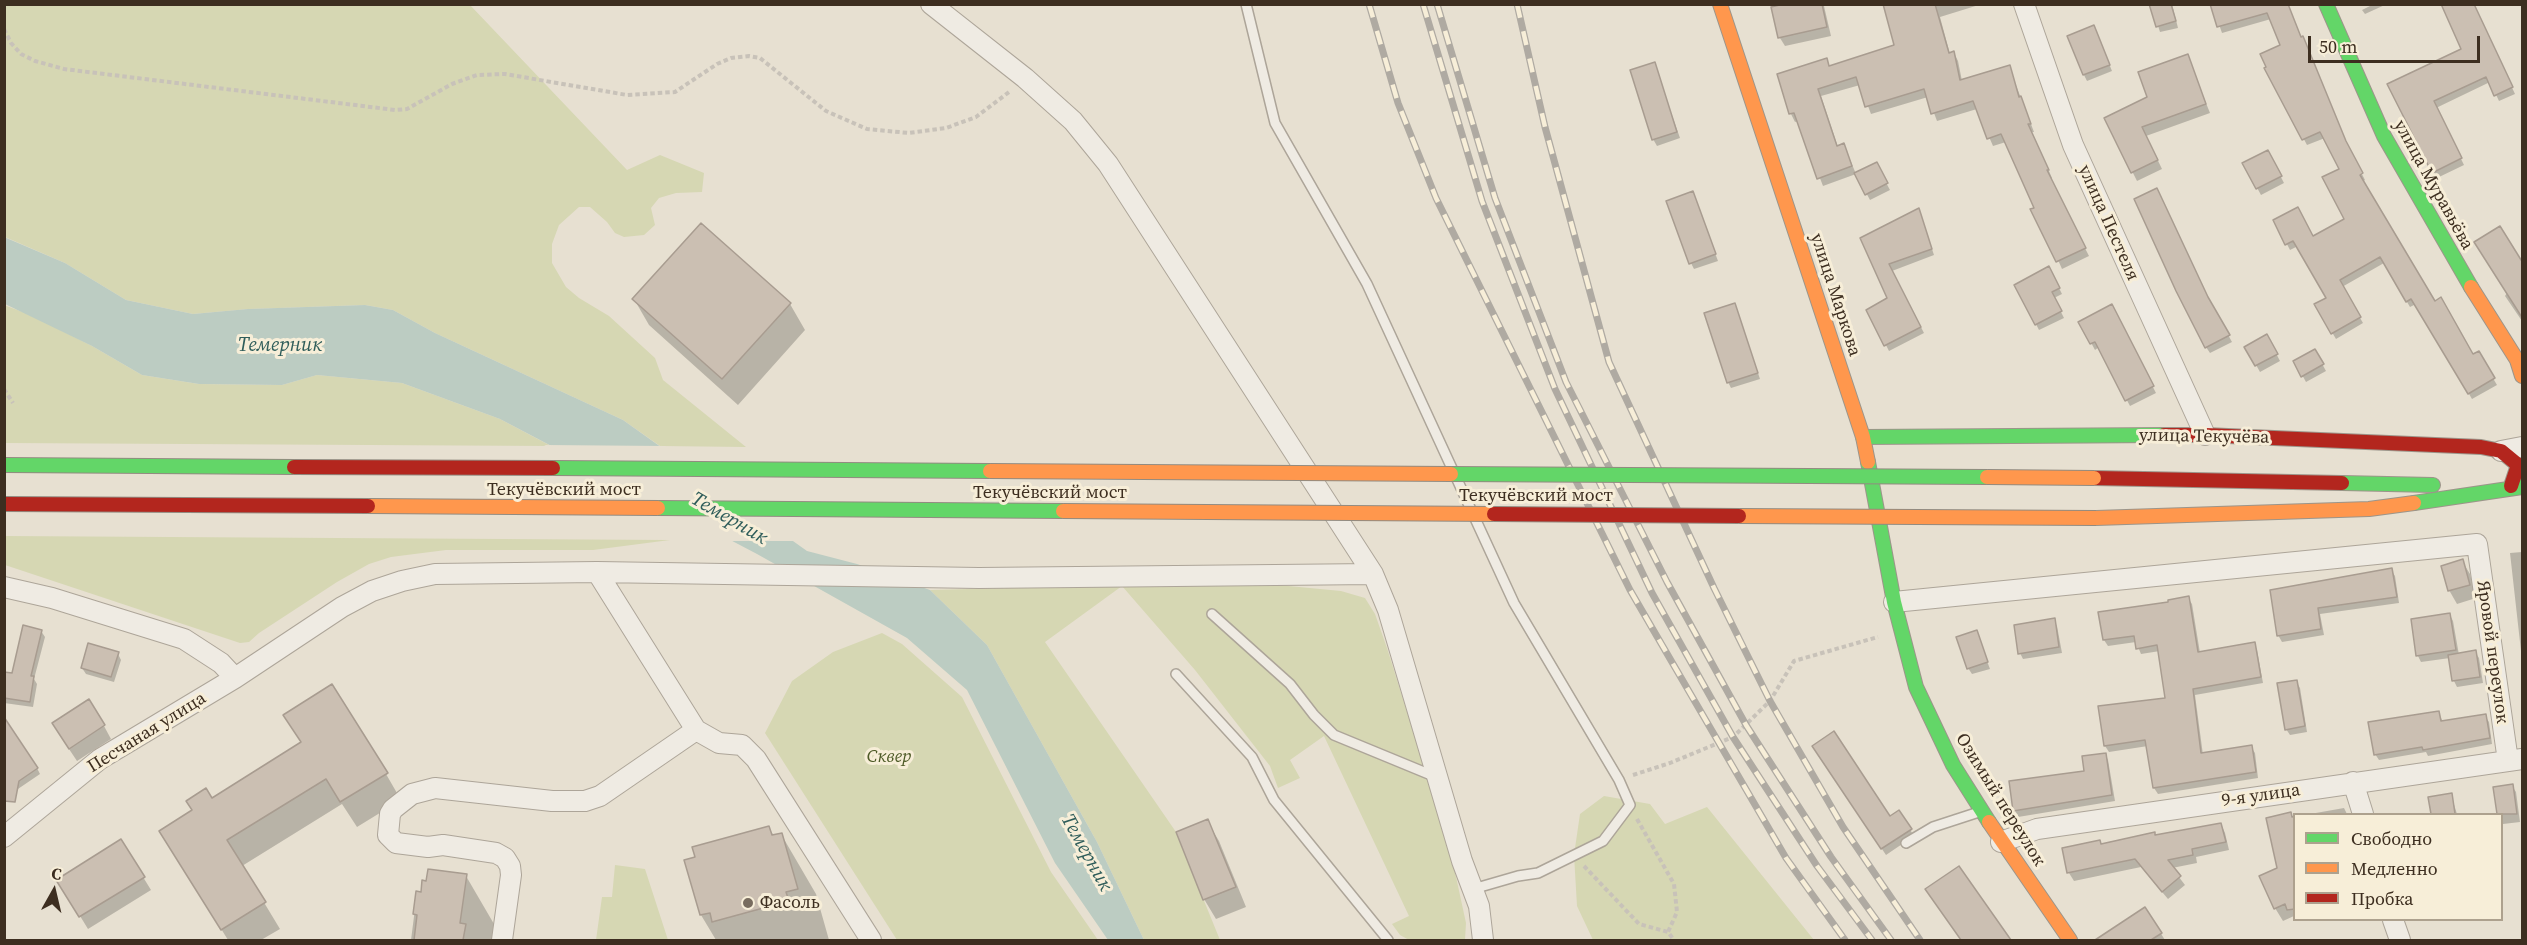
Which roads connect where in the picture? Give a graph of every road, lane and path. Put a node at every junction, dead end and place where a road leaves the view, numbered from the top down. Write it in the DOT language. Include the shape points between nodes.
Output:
graph roads {
  1 [pos="931,4"];
  2 [pos="1246,4"];
  3 [pos="1720,4"];
  4 [pos="2024,4"];
  5 [pos="2326,4"];
  6 [pos="4,30"];
  7 [pos="1025,78"];
  8 [pos="2523,376"];
  9 [pos="4,389"];
  10 [pos="12,403"];
  11 [pos="2205,435"];
  12 [pos="1863,437"];
  13 [pos="2523,447"];
  14 [pos="2501,451"];
  15 [pos="4,465"];
  16 [pos="2519,487"];
  17 [pos="4,504"];
  18 [pos="597,572"];
  19 [pos="1373,574"];
  20 [pos="4,587"];
  21 [pos="1894,602"];
  22 [pos="1212,614"];
  23 [pos="1901,631"];
  24 [pos="1176,674"];
  25 [pos="235,678"];
  26 [pos="696,730"];
  27 [pos="2515,760"];
  28 [pos="1438,778"];
  29 [pos="1619,780"];
  30 [pos="2353,782"];
  31 [pos="1630,806"];
  32 [pos="1982,811"];
  33 [pos="2363,813"];
  34 [pos="4,837"];
  35 [pos="2001,842"];
  36 [pos="1906,843"];
  37 [pos="1574,855"];
  38 [pos="1473,889"];
  39 [pos="2393,921"];
  40 [pos="1668,932"];
  41 [pos="502,940"];
  42 [pos="871,940"];
  43 [pos="1388,940"];
  44 [pos="1483,940"];
  45 [pos="1674,940"];
  46 [pos="2070,940"];
  47 [pos="2400,940"];
  1 -- 7 [label="street"];
  2 -- 29 [label="lane" via="1275,123 1367,284 1514,603"];
  3 -- 12 [label="main road, улица Маркова"];
  4 -- 11 [label="street, улица Пестеля" via="2073,145"];
  5 -- 8 [label="main road, улица Муравьёва" via="2384,136"];
  6 -- 7 [label="path" via="21,54 64,69 395,111 477,75 505,74 627,95 675,92 717,64 749,56 760,58 826,111 867,129 909,133 946,128 976,117"];
  7 -- 19 [label="street" via="1073,121 1108,164"];
  9 -- 10 [label="path"];
  11 -- 12 [label="main road, улица Текучёва"];
  11 -- 14 [label="main road, улица Текучёва"];
  12 -- 21 [label="main road, улица Маркова"];
  13 -- 14 [label="street"];
  14 -- 16 [label="main road" via="2518,465"];
  15 -- 16 [label="main road, Текучёвский мост, bridge" via="2094,478"];
  16 -- 17 [label="main road, Текучёвский мост, bridge" via="2369,509 2096,518"];
  18 -- 19 [label="street, Песчаная улица" via="979,578"];
  18 -- 25 [label="street, Песчаная улица" via="435,574 402,581 342,607"];
  18 -- 26 [label="street"];
  19 -- 28 [label="street" via="1388,610"];
  20 -- 25 [label="street" via="184,639 222,663"];
  21 -- 23 [label="main road, Озимый переулок"];
  21 -- 27 [label="street, Яровой переулок" via="2477,544"];
  22 -- 28 [label="lane" via="1290,684 1334,735"];
  23 -- 29 [label="path" via="1794,661 1770,701 1733,737"];
  23 -- 32 [label="main road, Озимый переулок" via="1916,687 1953,765"];
  24 -- 43 [label="lane" via="1252,757 1274,800"];
  25 -- 34 [label="street, Песчаная улица" via="100,759"];
  26 -- 41 [label="street" via="600,796 585,801 435,788 412,794 393,808 388,835 396,843 443,845 496,853 505,858 511,875"];
  26 -- 42 [label="street" via="719,742 742,745 756,759"];
  27 -- 30 [label="street, 9-я улица"];
  28 -- 38 [label="street"];
  29 -- 31 [label="lane"];
  30 -- 33 [label="street"];
  30 -- 35 [label="street, 9-я улица" via="2037,829"];
  31 -- 37 [label="lane" via="1604,841"];
  31 -- 40 [label="path" via="1674,884 1677,912"];
  32 -- 35 [label="main road, Озимый переулок"];
  32 -- 36 [label="lane" via="1933,828"];
  35 -- 46 [label="main road, Озимый переулок"];
  37 -- 38 [label="lane" via="1538,873"];
  37 -- 40 [label="path" via="1639,924"];
  38 -- 44 [label="street"];
  39 -- 47 [label="street"];
  40 -- 45 [label="path"];
}
